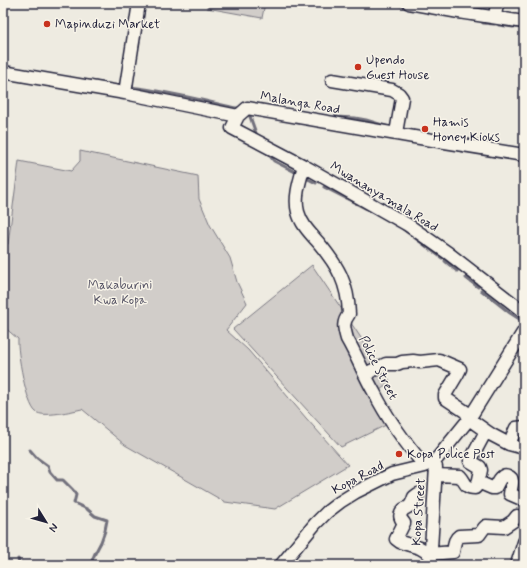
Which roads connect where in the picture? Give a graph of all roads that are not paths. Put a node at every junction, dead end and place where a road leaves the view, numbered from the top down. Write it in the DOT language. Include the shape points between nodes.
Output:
graph roads {
  1 [pos="139,3"];
  2 [pos="409,3"];
  3 [pos="497,3"];
  4 [pos="452,7"];
  5 [pos="495,18"];
  6 [pos="524,22"];
  7 [pos="3,72"];
  8 [pos="332,80"];
  9 [pos="126,93"];
  10 [pos="238,116"];
  11 [pos="396,134"];
  12 [pos="524,155"];
  13 [pos="304,166"];
  14 [pos="524,312"];
  15 [pos="524,331"];
  16 [pos="365,374"];
  17 [pos="469,419"];
  18 [pos="524,427"];
  19 [pos="486,431"];
  20 [pos="509,444"];
  21 [pos="524,448"];
  22 [pos="436,460"];
  23 [pos="425,466"];
  24 [pos="436,475"];
  25 [pos="478,482"];
  26 [pos="418,494"];
  27 [pos="524,499"];
  28 [pos="521,518"];
  29 [pos="524,542"];
  30 [pos="430,560"];
  31 [pos="518,561"];
  32 [pos="281,565"];
  1 -- 9 [label="street"];
  2 -- 4 [label="street"];
  3 -- 5 [label="street"];
  4 -- 5 [label="street"];
  5 -- 6 [label="street"];
  7 -- 9 [label="street"];
  8 -- 11 [label="street" via="392,90 399,94 402,98"];
  9 -- 10 [label="street"];
  10 -- 11 [label="street, Malanga Road" via="246,108"];
  10 -- 13 [label="street, Mwananyamala Road" via="232,128"];
  11 -- 12 [label="street, Malanga Road"];
  13 -- 14 [label="street, Mwananyamala Road" via="408,225"];
  13 -- 16 [label="street, Police Street" via="298,185 298,211 307,229 337,267 344,283 349,301 349,314 344,320 345,332"];
  15 -- 17 [label="street, Kopa Road"];
  16 -- 17 [label="street" via="386,364 444,361 460,369 445,398 466,412"];
  16 -- 23 [label="street, Police Street" via="386,413"];
  17 -- 19 [label="street"];
  17 -- 22 [label="street, Kopa Road"];
  18 -- 20 [label="street" via="516,428"];
  19 -- 20 [label="street"];
  19 -- 25 [label="street" via="470,461 481,468"];
  20 -- 21 [label="street"];
  22 -- 23 [label="street, Kopa Road"];
  22 -- 24 [label="street, Kopa Street"];
  23 -- 32 [label="street, Kopa Road" via="392,474 340,502 315,524"];
  24 -- 25 [label="street" via="460,476 466,486 471,488"];
  24 -- 30 [label="street, Kopa Street"];
  25 -- 27 [label="street" via="495,488 502,477 507,475 512,480 510,494"];
  26 -- 30 [label="street" via="400,515 404,523 396,539 420,548"];
  27 -- 28 [label="street"];
  28 -- 30 [label="street" via="504,526 487,526 479,535 459,536 455,540 452,552"];
  29 -- 31 [label="street"];
}
